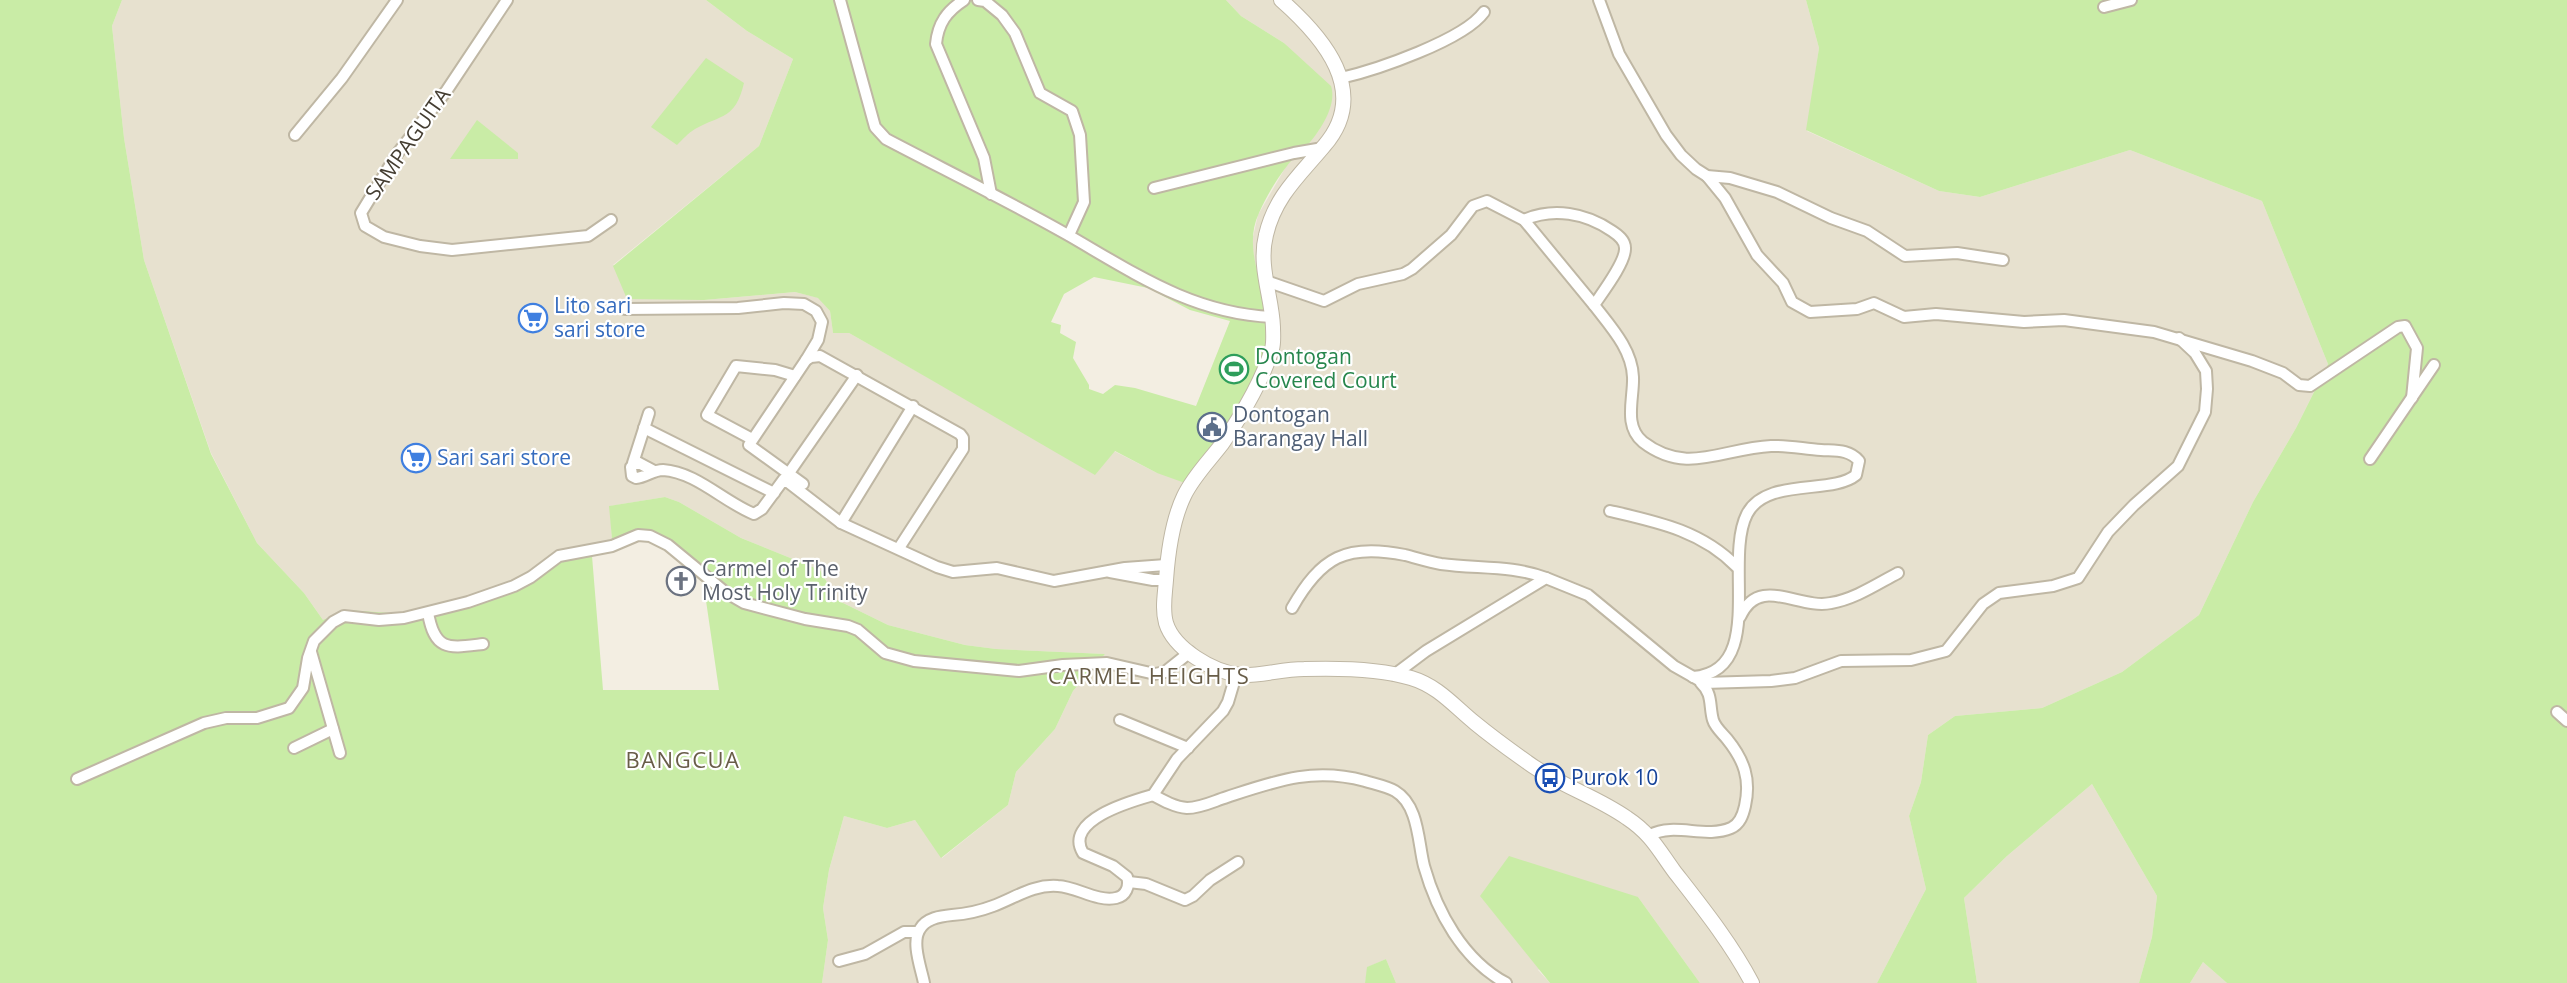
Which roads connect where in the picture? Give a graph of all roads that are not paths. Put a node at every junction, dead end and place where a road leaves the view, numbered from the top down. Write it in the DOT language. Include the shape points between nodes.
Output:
graph roads {
  1 [pos="397,0"];
  2 [pos="507,0"];
  3 [pos="964,0"];
  4 [pos="978,0"];
  5 [pos="1282,0"];
  6 [pos="1599,0"];
  7 [pos="2131,0"];
  8 [pos="844,2"];
  9 [pos="2104,7"];
  10 [pos="1484,12"];
  11 [pos="1341,78"];
  12 [pos="295,135"];
  13 [pos="1323,148"];
  14 [pos="1707,176"];
  15 [pos="1154,188"];
  16 [pos="991,194"];
  17 [pos="610,220"];
  18 [pos="1524,220"];
  19 [pos="1069,236"];
  20 [pos="2003,260"];
  21 [pos="1266,281"];
  22 [pos="1594,305"];
  23 [pos="625,309"];
  24 [pos="1273,317"];
  25 [pos="2179,338"];
  26 [pos="806,360"];
  27 [pos="2434,364"];
  28 [pos="857,375"];
  29 [pos="795,376"];
  30 [pos="2412,398"];
  31 [pos="912,406"];
  32 [pos="649,413"];
  33 [pos="644,428"];
  34 [pos="752,439"];
  35 [pos="2370,459"];
  36 [pos="789,474"];
  37 [pos="774,493"];
  38 [pos="1610,511"];
  39 [pos="842,521"];
  40 [pos="899,548"];
  41 [pos="1166,565"];
  42 [pos="1737,567"];
  43 [pos="1104,571"];
  44 [pos="1898,573"];
  45 [pos="1546,578"];
  46 [pos="1166,580"];
  47 [pos="1292,608"];
  48 [pos="428,612"];
  49 [pos="1739,620"];
  50 [pos="483,644"];
  51 [pos="310,649"];
  52 [pos="1190,652"];
  53 [pos="1236,675"];
  54 [pos="1394,675"];
  55 [pos="1697,680"];
  56 [pos="2557,712"];
  57 [pos="1120,720"];
  58 [pos="2567,721"];
  59 [pos="333,729"];
  60 [pos="294,748"];
  61 [pos="1188,748"];
  62 [pos="340,753"];
  63 [pos="77,779"];
  64 [pos="1153,795"];
  65 [pos="1650,835"];
  66 [pos="1238,862"];
  67 [pos="1129,882"];
  68 [pos="918,932"];
  69 [pos="838,961"];
  70 [pos="1503,981"];
  71 [pos="924,983"];
  72 [pos="1752,983"];
  1 -- 12 [label="street" via="342,78"];
  2 -- 17 [label="street, SAMPAGUITA" via="447,90 397,154 361,213 361,220 384,237 452,250 588,236"];
  3 -- 16 [label="street" via="949,10 937,30 936,44 984,159"];
  4 -- 19 [label="street" via="1002,15 1015,33 1040,93 1072,111 1080,135 1084,202"];
  5 -- 11 [label="street" via="1310,27 1330,54"];
  6 -- 14 [label="street" via="1619,54 1666,135 1681,155"];
  7 -- 9 [label="street"];
  8 -- 16 [label="street" via="875,127 886,140"];
  10 -- 11 [label="street" via="1470,26 1396,62"];
  11 -- 13 [label="street" via="1341,116"];
  13 -- 15 [label="street"];
  13 -- 21 [label="street" via="1294,178 1272,217 1264,243"];
  14 -- 20 [label="street" via="1730,178 1777,192 1868,231 1905,256 1966,254"];
  14 -- 25 [label="street" via="1725,198 1757,255 1783,283 1792,302 1810,312 1857,309 1874,303 1904,317 1936,314 2024,322 2064,320"];
  16 -- 19 [label="street"];
  18 -- 21 [label="street" via="1490,201 1477,203 1451,235 1412,270 1358,284 1324,301"];
  18 -- 22 [label="street"];
  18 -- 22 [label="street" via="1550,213 1578,216 1603,225 1623,240 1622,260"];
  19 -- 24 [label="street" via="1120,266 1204,306"];
  21 -- 24 [label="street"];
  22 -- 42 [label="street" via="1626,349 1630,361 1634,430 1642,441 1657,450 1693,460 1753,448 1787,446 1843,451 1858,461 1856,475 1846,481 1782,491 1757,502 1746,516"];
  23 -- 26 [label="street" via="804,304 816,311 822,322 818,340"];
  24 -- 41 [label="street" via="1274,346 1262,374 1228,433 1185,494"];
  25 -- 30 [label="street" via="2252,361 2283,373 2300,385 2310,386 2405,326 2417,348"];
  25 -- 55 [label="street" via="2206,371 2205,412 2178,466 2108,532 2078,578 2052,586 1999,593 1983,604 1946,651 1911,660 1841,661 1795,678 1771,681"];
  26 -- 28 [label="street" via="820,356"];
  26 -- 29 [label="street"];
  27 -- 30 [label="street"];
  28 -- 31 [label="street"];
  28 -- 36 [label="street"];
  29 -- 34 [label="street"];
  29 -- 34 [label="street" via="736,366 707,415"];
  30 -- 35 [label="street"];
  31 -- 39 [label="street"];
  31 -- 40 [label="street" via="960,434 964,444"];
  32 -- 33 [label="street"];
  33 -- 37 [label="street"];
  33 -- 37 [label="street" via="630,471 634,478 666,470 694,480 754,514"];
  34 -- 36 [label="street" via="749,445"];
  36 -- 39 [label="street"];
  37 -- 39 [label="street" via="784,479"];
  38 -- 42 [label="street" via="1668,525 1705,540"];
  39 -- 40 [label="street"];
  40 -- 43 [label="street" via="953,572 997,568 1054,581"];
  41 -- 43 [label="street"];
  41 -- 46 [label="street"];
  42 -- 49 [label="street"];
  43 -- 46 [label="street"];
  44 -- 49 [label="street" via="1833,603 1761,596 1744,609"];
  45 -- 47 [label="street" via="1512,568 1441,564 1375,550 1350,553 1319,569"];
  45 -- 54 [label="street" via="1426,651"];
  45 -- 55 [label="street" via="1588,595 1674,666"];
  46 -- 52 [label="street" via="1166,621 1171,633"];
  48 -- 50 [label="street" via="433,634 444,646"];
  48 -- 51 [label="street" via="379,620 344,616 321,634"];
  48 -- 52 [label="street" via="514,586 559,556 645,535 668,545 744,603 848,626 885,653 914,661 1019,671 1107,663 1155,674 1165,672"];
  49 -- 55 [label="street" via="1727,661 1713,674"];
  51 -- 59 [label="street"];
  51 -- 63 [label="street" via="303,688 289,708 257,718 204,723"];
  52 -- 53 [label="street"];
  53 -- 54 [label="street" via="1303,669"];
  53 -- 61 [label="street" via="1223,711"];
  54 -- 65 [label="street" via="1434,688 1550,778 1627,817"];
  55 -- 65 [label="street" via="1710,693 1713,719 1745,766 1748,788 1743,814 1729,829 1674,829"];
  56 -- 58 [label="street"];
  57 -- 61 [label="street"];
  59 -- 60 [label="street"];
  59 -- 62 [label="street"];
  61 -- 64 [label="street"];
  64 -- 67 [label="street" via="1097,817 1079,839 1083,853 1120,870"];
  64 -- 70 [label="street" via="1178,807 1194,807 1281,779 1316,775 1343,775 1393,790 1409,807 1424,867 1453,932 1479,965"];
  65 -- 72 [label="street" via="1734,951"];
  66 -- 67 [label="street" via="1185,900 1146,884"];
  67 -- 68 [label="street" via="1125,893 1116,898 1058,886 1031,889 993,906 932,920"];
  68 -- 69 [label="street" via="904,932 865,954"];
  68 -- 71 [label="street"];
}
